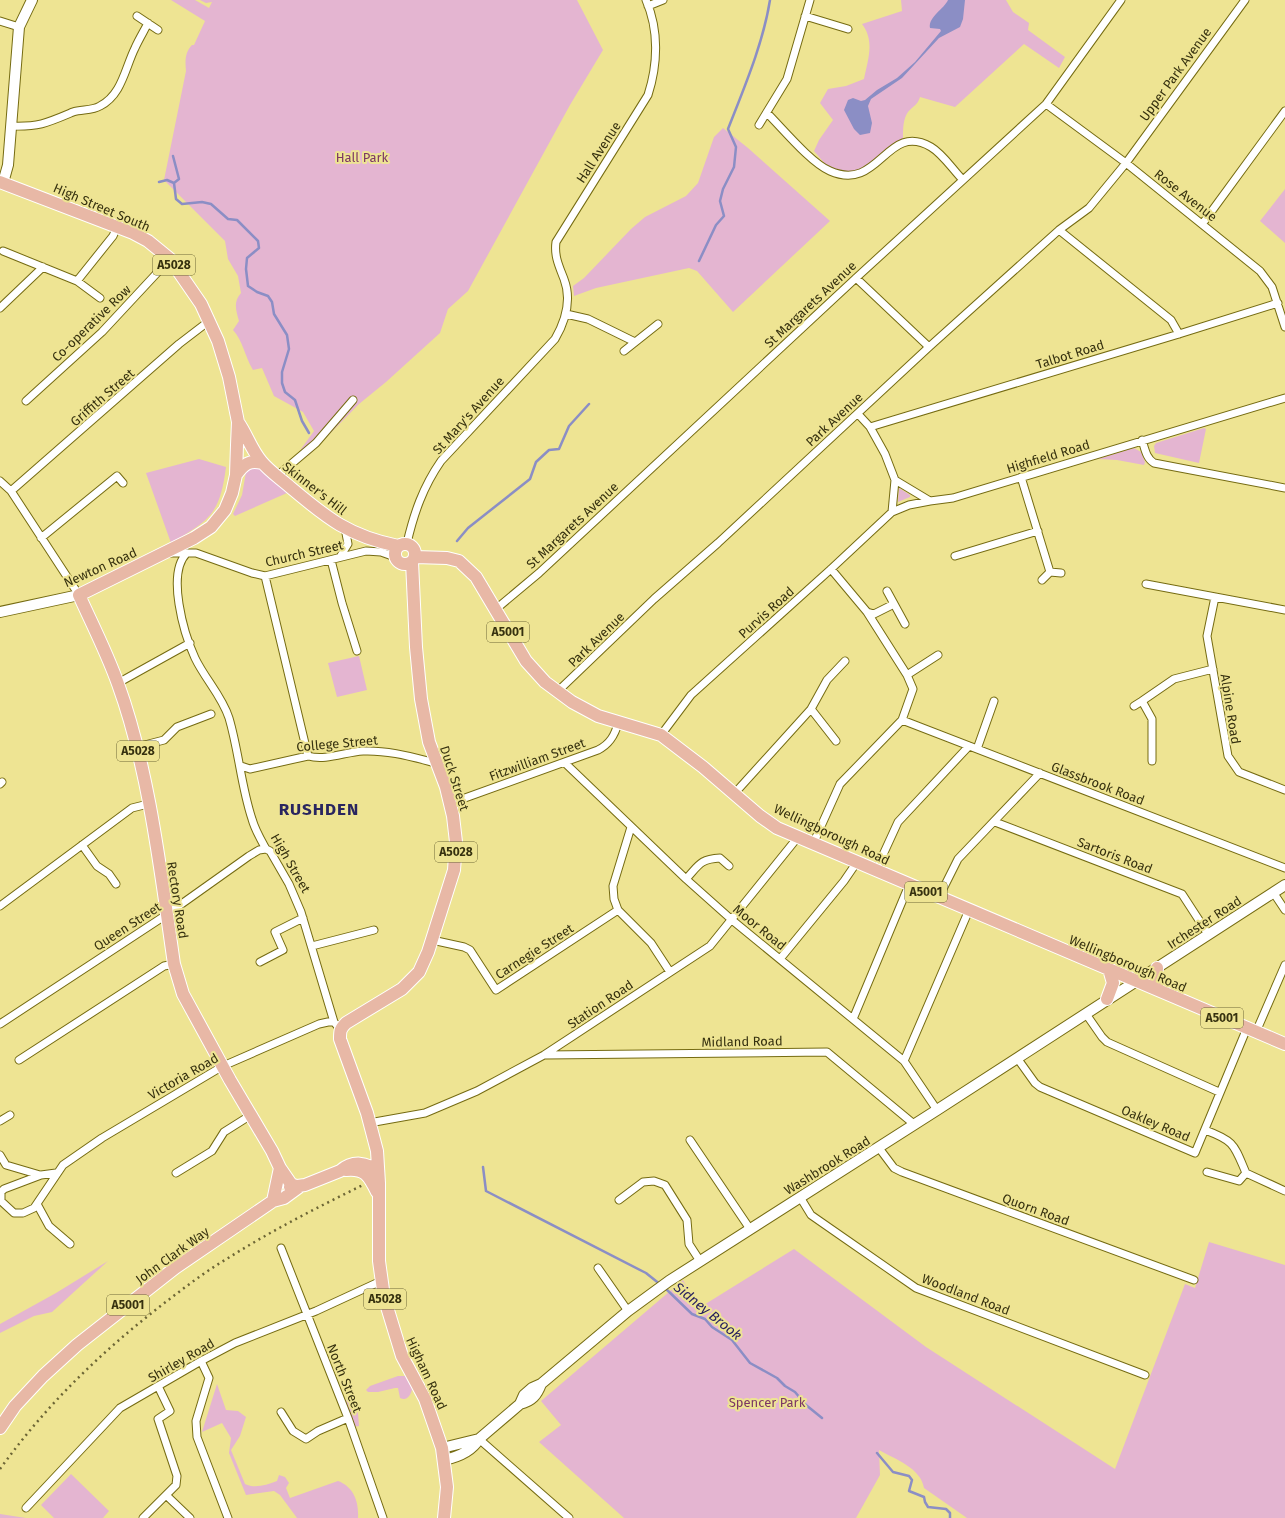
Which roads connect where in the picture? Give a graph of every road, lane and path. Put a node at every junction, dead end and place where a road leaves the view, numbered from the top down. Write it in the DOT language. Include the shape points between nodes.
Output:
graph roads {
  1 [pos="32,0"];
  2 [pos="663,0"];
  3 [pos="810,0"];
  4 [pos="1121,0"];
  5 [pos="1245,0"];
  6 [pos="647,3"];
  7 [pos="138,16"];
  8 [pos="805,16"];
  9 [pos="0,20"];
  10 [pos="148,23"];
  11 [pos="19,27"];
  12 [pos="848,29"];
  13 [pos="158,30"];
  14 [pos="1046,104"];
  15 [pos="1285,111"];
  16 [pos="767,113"];
  17 [pos="759,125"];
  18 [pos="11,126"];
  19 [pos="1126,163"];
  20 [pos="963,180"];
  21 [pos="2,182"];
  22 [pos="1203,224"];
  23 [pos="117,227"];
  24 [pos="1059,230"];
  25 [pos="2,251"];
  26 [pos="170,259"];
  27 [pos="43,267"];
  28 [pos="856,278"];
  29 [pos="78,281"];
  30 [pos="100,298"];
  31 [pos="1278,303"];
  32 [pos="0,308"];
  33 [pos="566,314"];
  34 [pos="210,321"];
  35 [pos="658,324"];
  36 [pos="1285,327"];
  37 [pos="1179,334"];
  38 [pos="635,342"];
  39 [pos="929,347"];
  40 [pos="624,351"];
  41 [pos="1285,398"];
  42 [pos="353,400"];
  43 [pos="26,401"];
  44 [pos="858,414"];
  45 [pos="238,422"];
  46 [pos="870,427"];
  47 [pos="1142,440"];
  48 [pos="262,463"];
  49 [pos="236,475"];
  50 [pos="277,476"];
  51 [pos="1021,477"];
  52 [pos="895,480"];
  53 [pos="0,481"];
  54 [pos="123,483"];
  55 [pos="1285,488"];
  56 [pos="12,491"];
  57 [pos="930,501"];
  58 [pos="892,512"];
  59 [pos="345,528"];
  60 [pos="1038,531"];
  61 [pos="41,538"];
  62 [pos="194,538"];
  63 [pos="400,549"];
  64 [pos="164,553"];
  65 [pos="187,553"];
  66 [pos="196,553"];
  67 [pos="955,556"];
  68 [pos="340,558"];
  69 [pos="331,560"];
  70 [pos="414,560"];
  71 [pos="831,570"];
  72 [pos="1050,572"];
  73 [pos="1061,573"];
  74 [pos="265,576"];
  75 [pos="1042,580"];
  76 [pos="1146,584"];
  77 [pos="887,591"];
  78 [pos="79,595"];
  79 [pos="1215,597"];
  80 [pos="894,604"];
  81 [pos="496,609"];
  82 [pos="1285,610"];
  83 [pos="0,612"];
  84 [pos="867,612"];
  85 [pos="905,624"];
  86 [pos="190,643"];
  87 [pos="357,651"];
  88 [pos="938,655"];
  89 [pos="845,661"];
  90 [pos="1213,669"];
  91 [pos="907,676"];
  92 [pos="118,683"];
  93 [pos="557,692"];
  94 [pos="994,701"];
  95 [pos="1142,701"];
  96 [pos="1134,706"];
  97 [pos="811,709"];
  98 [pos="211,714"];
  99 [pos="902,720"];
  100 [pos="618,722"];
  101 [pos="661,735"];
  102 [pos="836,741"];
  103 [pos="969,746"];
  104 [pos="137,747"];
  105 [pos="977,749"];
  106 [pos="308,756"];
  107 [pos="1152,761"];
  108 [pos="436,763"];
  109 [pos="565,763"];
  110 [pos="241,766"];
  111 [pos="1040,773"];
  112 [pos="1285,790"];
  113 [pos="734,794"];
  114 [pos="451,803"];
  115 [pos="148,804"];
  116 [pos="995,822"];
  117 [pos="631,827"];
  118 [pos="798,837"];
  119 [pos="813,844"];
  120 [pos="82,845"];
  121 [pos="266,849"];
  122 [pos="857,862"];
  123 [pos="729,866"];
  124 [pos="1285,868"];
  125 [pos="876,870"];
  126 [pos="686,879"];
  127 [pos="116,884"];
  128 [pos="909,885"];
  129 [pos="1285,885"];
  130 [pos="1273,892"];
  131 [pos="939,897"];
  132 [pos="0,906"];
  133 [pos="618,910"];
  134 [pos="970,910"];
  135 [pos="1285,910"];
  136 [pos="166,915"];
  137 [pos="303,918"];
  138 [pos="732,920"];
  139 [pos="374,930"];
  140 [pos="1208,934"];
  141 [pos="432,940"];
  142 [pos="312,946"];
  143 [pos="780,959"];
  144 [pos="260,962"];
  145 [pos="174,964"];
  146 [pos="1285,965"];
  147 [pos="1157,968"];
  148 [pos="1109,970"];
  149 [pos="670,972"];
  150 [pos="1137,981"];
  151 [pos="1158,990"];
  152 [pos="1107,1000"];
  153 [pos="1086,1014"];
  154 [pos="854,1019"];
  155 [pos="0,1024"];
  156 [pos="337,1026"];
  157 [pos="1252,1030"];
  158 [pos="1285,1044"];
  159 [pos="544,1055"];
  160 [pos="1017,1058"];
  161 [pos="19,1060"];
  162 [pos="904,1061"];
  163 [pos="223,1066"];
  164 [pos="1219,1092"];
  165 [pos="937,1110"];
  166 [pos="10,1115"];
  167 [pos="251,1115"];
  168 [pos="0,1121"];
  169 [pos="369,1123"];
  170 [pos="915,1125"];
  171 [pos="1205,1130"];
  172 [pos="690,1140"];
  173 [pos="373,1142"];
  174 [pos="879,1148"];
  175 [pos="0,1155"];
  176 [pos="360,1166"];
  177 [pos="280,1168"];
  178 [pos="176,1172"];
  179 [pos="378,1172"];
  180 [pos="1207,1172"];
  181 [pos="56,1173"];
  182 [pos="1246,1173"];
  183 [pos="40,1175"];
  184 [pos="299,1187"];
  185 [pos="1285,1191"];
  186 [pos="377,1192"];
  187 [pos="800,1198"];
  188 [pos="619,1200"];
  189 [pos="273,1201"];
  190 [pos="37,1204"];
  191 [pos="750,1229"];
  192 [pos="70,1244"];
  193 [pos="281,1248"];
  194 [pos="700,1261"];
  195 [pos="598,1268"];
  196 [pos="1194,1280"];
  197 [pos="381,1282"];
  198 [pos="628,1311"];
  199 [pos="307,1314"];
  200 [pos="201,1361"];
  201 [pos="1145,1375"];
  202 [pos="158,1386"];
  203 [pos="281,1412"];
  204 [pos="348,1418"];
  205 [pos="0,1428"];
  206 [pos="479,1438"];
  207 [pos="443,1454"];
  208 [pos="166,1495"];
  209 [pos="26,1508"];
  210 [pos="143,1518"];
  211 [pos="190,1518"];
  212 [pos="228,1518"];
  213 [pos="383,1518"];
  214 [pos="444,1518"];
  215 [pos="569,1518"];
  1 -- 11 [label="main road"];
  2 -- 6 [label="street"];
  3 -- 8 [label="street"];
  4 -- 14 [label="street, St Margarets Avenue"];
  5 -- 19 [label="street, Upper Park Avenue"];
  6 -- 33 [label="street, Hall Avenue" via="654,24 656,52 653,80 648,95 556,242 556,258 567,289"];
  7 -- 10 [label="street"];
  8 -- 12 [label="street"];
  8 -- 16 [label="street" via="787,79"];
  9 -- 11 [label="street"];
  10 -- 13 [label="street"];
  10 -- 18 [label="street" via="112,98 98,107 75,112 46,124 30,127"];
  11 -- 18 [label="main road"];
  14 -- 19 [label="street, Rose Avenue"];
  14 -- 20 [label="street, St Margarets Avenue"];
  15 -- 22 [label="street"];
  16 -- 17 [label="street"];
  16 -- 20 [label="street" via="815,161 830,171 848,176 865,172 900,143 919,141 932,148"];
  18 -- 21 [label="main road" via="8,165"];
  19 -- 22 [label="street, Rose Avenue"];
  19 -- 24 [label="street, Park Avenue" via="1089,208"];
  20 -- 28 [label="street, St Margarets Avenue"];
  21 -- 23 [label="main road, High Street South / A5028"];
  22 -- 31 [label="street, Rose Avenue" via="1260,271 1272,287"];
  23 -- 26 [label="main road, High Street South / A5028" via="148,241"];
  23 -- 29 [label="street" via="113,236"];
  24 -- 37 [label="street" via="1171,320"];
  24 -- 39 [label="street, Park Avenue"];
  25 -- 27 [label="street"];
  26 -- 34 [label="main road, High Street South / A5028" via="192,288"];
  26 -- 43 [label="street, Co-operative Row" via="102,332"];
  27 -- 29 [label="street"];
  27 -- 32 [label="street"];
  28 -- 39 [label="street"];
  28 -- 81 [label="street, St Margarets Avenue" via="539,573"];
  29 -- 30 [label="street"];
  31 -- 36 [label="street, Rose Avenue"];
  31 -- 37 [label="street, Talbot Road"];
  33 -- 38 [label="street" via="588,319"];
  33 -- 63 [label="street, St Mary's Avenue" via="555,339 441,461 419,500"];
  34 -- 45 [label="main road, High Street South / A5028" via="226,366"];
  34 -- 56 [label="street, Griffith Street" via="179,344"];
  35 -- 38 [label="street"];
  37 -- 46 [label="street, Talbot Road"];
  38 -- 40 [label="street"];
  39 -- 44 [label="street, Park Avenue"];
  41 -- 47 [label="street, Highfield Road"];
  42 -- 50 [label="street" via="316,443"];
  44 -- 46 [label="street"];
  44 -- 93 [label="street, Park Avenue" via="654,599"];
  45 -- 48 [label="main road, Skinner's Hill / A5028"];
  45 -- 49 [label="main road, High Street South / A5028"];
  46 -- 52 [label="street" via="885,454"];
  47 -- 51 [label="street, Highfield Road"];
  47 -- 55 [label="street" via="1150,460 1158,464"];
  48 -- 49 [label="main road, Skinner's Hill" via="247,462"];
  48 -- 50 [label="main road, Skinner's Hill / A5028"];
  49 -- 62 [label="main road, A5028" via="225,510 211,527"];
  50 -- 59 [label="main road, Skinner's Hill / A5028"];
  51 -- 57 [label="street, Highfield Road" via="953,498"];
  51 -- 60 [label="street"];
  52 -- 57 [label="street"];
  52 -- 58 [label="street"];
  53 -- 56 [label="street"];
  54 -- 61 [label="street" via="116,476"];
  56 -- 61 [label="street"];
  57 -- 58 [label="street, Purvis Road"];
  58 -- 71 [label="street, Purvis Road"];
  59 -- 63 [label="main road, Skinner's Hill / A5028" via="368,539"];
  59 -- 68 [label="street" via="348,544"];
  60 -- 67 [label="street"];
  60 -- 72 [label="street"];
  61 -- 78 [label="street"];
  62 -- 64 [label="main road, A5028"];
  62 -- 66 [label="street" via="192,546"];
  63 -- 68 [label="street, Church Street" via="373,551"];
  63 -- 70 [label="main road, A5028" via="415,549"];
  63 -- 70 [label="main road, A5028" via="402,564"];
  64 -- 65 [label="street, Church Street"];
  64 -- 78 [label="main road, Newton Road / A5028"];
  65 -- 66 [label="street, Church Street"];
  65 -- 86 [label="street, High Street" via="182,558 178,580 179,609"];
  66 -- 74 [label="street, Church Street"];
  68 -- 69 [label="street, Church Street"];
  69 -- 74 [label="street, Church Street"];
  69 -- 87 [label="street"];
  70 -- 81 [label="main road, Wellingborough Road / A5001" via="447,558 459,561 476,577"];
  70 -- 108 [label="main road, Duck Street / A5028" via="416,647 421,699 427,734"];
  71 -- 84 [label="street"];
  71 -- 101 [label="street, Purvis Road" via="691,695"];
  72 -- 73 [label="street"];
  72 -- 75 [label="street"];
  74 -- 106 [label="street"];
  76 -- 79 [label="street"];
  77 -- 80 [label="street"];
  78 -- 83 [label="main road, Newton Road"];
  78 -- 92 [label="main road, Rectory Road / A5028"];
  79 -- 82 [label="street"];
  79 -- 90 [label="street, Alpine Road" via="1207,636"];
  80 -- 84 [label="street" via="874,614"];
  80 -- 85 [label="street"];
  81 -- 93 [label="main road, Wellingborough Road / A5001" via="526,661"];
  84 -- 91 [label="street"];
  86 -- 92 [label="street"];
  86 -- 110 [label="street, High Street" via="195,658 225,708"];
  88 -- 91 [label="street"];
  89 -- 97 [label="street" via="827,680"];
  90 -- 95 [label="street" via="1174,679"];
  90 -- 112 [label="street, Alpine Road" via="1230,762 1246,776"];
  91 -- 99 [label="street" via="913,689"];
  92 -- 104 [label="main road, Rectory Road / A5028"];
  93 -- 100 [label="main road, Wellingborough Road / A5001" via="584,709"];
  94 -- 105 [label="street"];
  95 -- 96 [label="street"];
  95 -- 107 [label="street" via="1152,720"];
  97 -- 102 [label="street"];
  97 -- 113 [label="street"];
  98 -- 104 [label="street" via="177,727 164,740"];
  99 -- 103 [label="street, Glassbrook Road"];
  99 -- 119 [label="street" via="840,784"];
  100 -- 101 [label="main road, Wellingborough Road / A5001"];
  100 -- 109 [label="street, Fitzwilliam Street" via="608,745"];
  101 -- 113 [label="main road, Wellingborough Road / A5001"];
  103 -- 105 [label="street, Glassbrook Road"];
  103 -- 125 [label="street" via="898,822"];
  104 -- 115 [label="main road, Rectory Road / A5028"];
  105 -- 111 [label="street, Glassbrook Road"];
  106 -- 108 [label="street, College Street" via="316,758 362,751 384,751"];
  106 -- 110 [label="street, College Street" via="256,768 244,769"];
  108 -- 114 [label="main road, Duck Street / A5028"];
  109 -- 114 [label="street, Fitzwilliam Street"];
  109 -- 117 [label="street, Moor Road"];
  110 -- 121 [label="street, High Street" via="252,821"];
  111 -- 116 [label="street"];
  111 -- 124 [label="street, Glassbrook Road"];
  113 -- 118 [label="main road, Wellingborough Road / A5001" via="768,822"];
  114 -- 141 [label="main road, Duck Street / A5028" via="456,831 454,870"];
  115 -- 120 [label="street" via="132,808"];
  115 -- 136 [label="main road, Rectory Road / A5028"];
  116 -- 131 [label="street" via="958,859"];
  116 -- 140 [label="street, Sartoris Road" via="1182,894"];
  117 -- 126 [label="street, Moor Road"];
  117 -- 133 [label="street" via="613,886"];
  118 -- 119 [label="main road, Wellingborough Road / A5001"];
  118 -- 138 [label="street, Station Road"];
  119 -- 122 [label="main road, Wellingborough Road / A5001"];
  120 -- 127 [label="street" via="97,866 109,874"];
  120 -- 132 [label="street"];
  121 -- 136 [label="street, Queen Street" via="249,856"];
  121 -- 137 [label="street, High Street" via="270,851 289,884"];
  122 -- 125 [label="main road, Wellingborough Road / A5001"];
  122 -- 143 [label="street"];
  123 -- 126 [label="street" via="720,858 703,860"];
  125 -- 128 [label="main road, Wellingborough Road / A5001"];
  126 -- 138 [label="street, Moor Road"];
  128 -- 131 [label="main road, Wellingborough Road / A5001"];
  128 -- 154 [label="street"];
  129 -- 130 [label="main road, Irchester Road"];
  130 -- 135 [label="street"];
  130 -- 140 [label="main road, Irchester Road"];
  131 -- 134 [label="main road, Wellingborough Road / A5001"];
  133 -- 141 [label="street, Carnegie Street" via="496,990 470,950"];
  133 -- 149 [label="street" via="651,943"];
  134 -- 148 [label="main road, Wellingborough Road / A5001"];
  134 -- 162 [label="street"];
  136 -- 145 [label="main road, Rectory Road / A5028"];
  136 -- 155 [label="street, Queen Street"];
  137 -- 142 [label="street, High Street"];
  137 -- 144 [label="street" via="275,932 283,950"];
  138 -- 143 [label="street, Moor Road"];
  138 -- 149 [label="street, Station Road" via="710,946"];
  139 -- 142 [label="street"];
  140 -- 147 [label="main road, Irchester Road"];
  141 -- 156 [label="main road, Duck Street / A5028" via="423,965 410,983"];
  142 -- 156 [label="street, High Street"];
  143 -- 154 [label="street, Moor Road"];
  145 -- 161 [label="street" via="164,966"];
  145 -- 163 [label="main road, Rectory Road / A5028" via="183,994"];
  146 -- 157 [label="street, Oakley Road"];
  147 -- 150 [label="main road, Irchester Road"];
  147 -- 151 [label="main road"];
  148 -- 150 [label="main road, Wellingborough Road / A5001"];
  148 -- 152 [label="main road" via="1113,983"];
  149 -- 159 [label="street, Station Road"];
  150 -- 151 [label="main road, Wellingborough Road / A5001"];
  150 -- 152 [label="main road, Washbrook Road"];
  151 -- 157 [label="main road, Wellingborough Road / A5001"];
  152 -- 153 [label="main road, Washbrook Road"];
  153 -- 160 [label="main road, Washbrook Road"];
  153 -- 164 [label="street" via="1107,1042"];
  154 -- 162 [label="street, Moor Road"];
  156 -- 163 [label="street, Victoria Road" via="328,1022 319,1024"];
  156 -- 169 [label="main road, High Street / A5028"];
  157 -- 158 [label="main road, Wellingborough Road / A5001"];
  157 -- 164 [label="street, Oakley Road"];
  159 -- 169 [label="street, Station Road" via="477,1091 431,1111"];
  159 -- 170 [label="street, Midland Road" via="827,1052"];
  160 -- 165 [label="main road, Washbrook Road"];
  160 -- 171 [label="street, Oakley Road" via="1040,1087 1195,1153"];
  162 -- 165 [label="street, Moor Road"];
  163 -- 167 [label="main road, Rectory Road / A5028"];
  163 -- 181 [label="street, Victoria Road" via="71,1157"];
  164 -- 171 [label="street, Oakley Road"];
  165 -- 170 [label="main road, Washbrook Road"];
  166 -- 168 [label="street"];
  167 -- 177 [label="main road, Rectory Road / A5028"];
  167 -- 178 [label="street" via="224,1132 212,1151"];
  169 -- 173 [label="main road, High Street / A5028"];
  170 -- 174 [label="main road, Washbrook Road"];
  171 -- 182 [label="street" via="1235,1147"];
  172 -- 191 [label="street"];
  173 -- 176 [label="main road" via="371,1153"];
  173 -- 179 [label="main road, High Street / A5028"];
  174 -- 187 [label="main road, Washbrook Road"];
  174 -- 196 [label="street, Quorn Road" via="894,1168 902,1172"];
  175 -- 183 [label="street" via="6,1165"];
  176 -- 179 [label="main road"];
  176 -- 184 [label="main road" via="354,1164"];
  176 -- 186 [label="main road"];
  177 -- 184 [label="main road, Rectory Road / A5028" via="292,1184"];
  177 -- 189 [label="main road"];
  179 -- 186 [label="main road, High Street / A5028"];
  180 -- 182 [label="street" via="1239,1181"];
  181 -- 183 [label="street"];
  181 -- 190 [label="street, Victoria Road"];
  182 -- 185 [label="street"];
  183 -- 190 [label="street" via="4,1189 0,1196 4,1205 14,1212 27,1212"];
  184 -- 189 [label="main road, A5001" via="284,1198"];
  186 -- 197 [label="main road, Higham Road / A5028"];
  187 -- 191 [label="main road, Washbrook Road"];
  187 -- 201 [label="street, Woodland Road" via="811,1215 916,1288"];
  188 -- 194 [label="street" via="643,1182 654,1181 665,1185 687,1220 689,1244"];
  189 -- 205 [label="main road, John Clark Way / A5001" via="175,1268 77,1345 43,1376"];
  190 -- 192 [label="street" via="49,1226"];
  191 -- 194 [label="main road, Washbrook Road"];
  193 -- 199 [label="street, North Street"];
  194 -- 198 [label="main road, Washbrook Road"];
  195 -- 198 [label="street"];
  197 -- 199 [label="street, Shirley Road"];
  197 -- 207 [label="main road, Higham Road / A5028" via="397,1342 424,1399"];
  198 -- 206 [label="main road, Washbrook Road" via="541,1384 526,1393 520,1404"];
  199 -- 200 [label="street, Shirley Road" via="235,1343"];
  199 -- 204 [label="street, North Street"];
  200 -- 202 [label="street, Shirley Road"];
  200 -- 212 [label="street" via="209,1378 196,1421 197,1437"];
  202 -- 208 [label="street" via="170,1411 158,1419 177,1476 176,1486"];
  202 -- 209 [label="street, Shirley Road" via="120,1408"];
  203 -- 204 [label="street" via="293,1431 306,1439"];
  204 -- 213 [label="street, North Street"];
  206 -- 207 [label="main road, Washbrook Road" via="476,1445 463,1454"];
  206 -- 215 [label="street"];
  207 -- 214 [label="main road, Higham Road / A5028" via="447,1487"];
  208 -- 210 [label="street"];
  208 -- 211 [label="street"];
}
